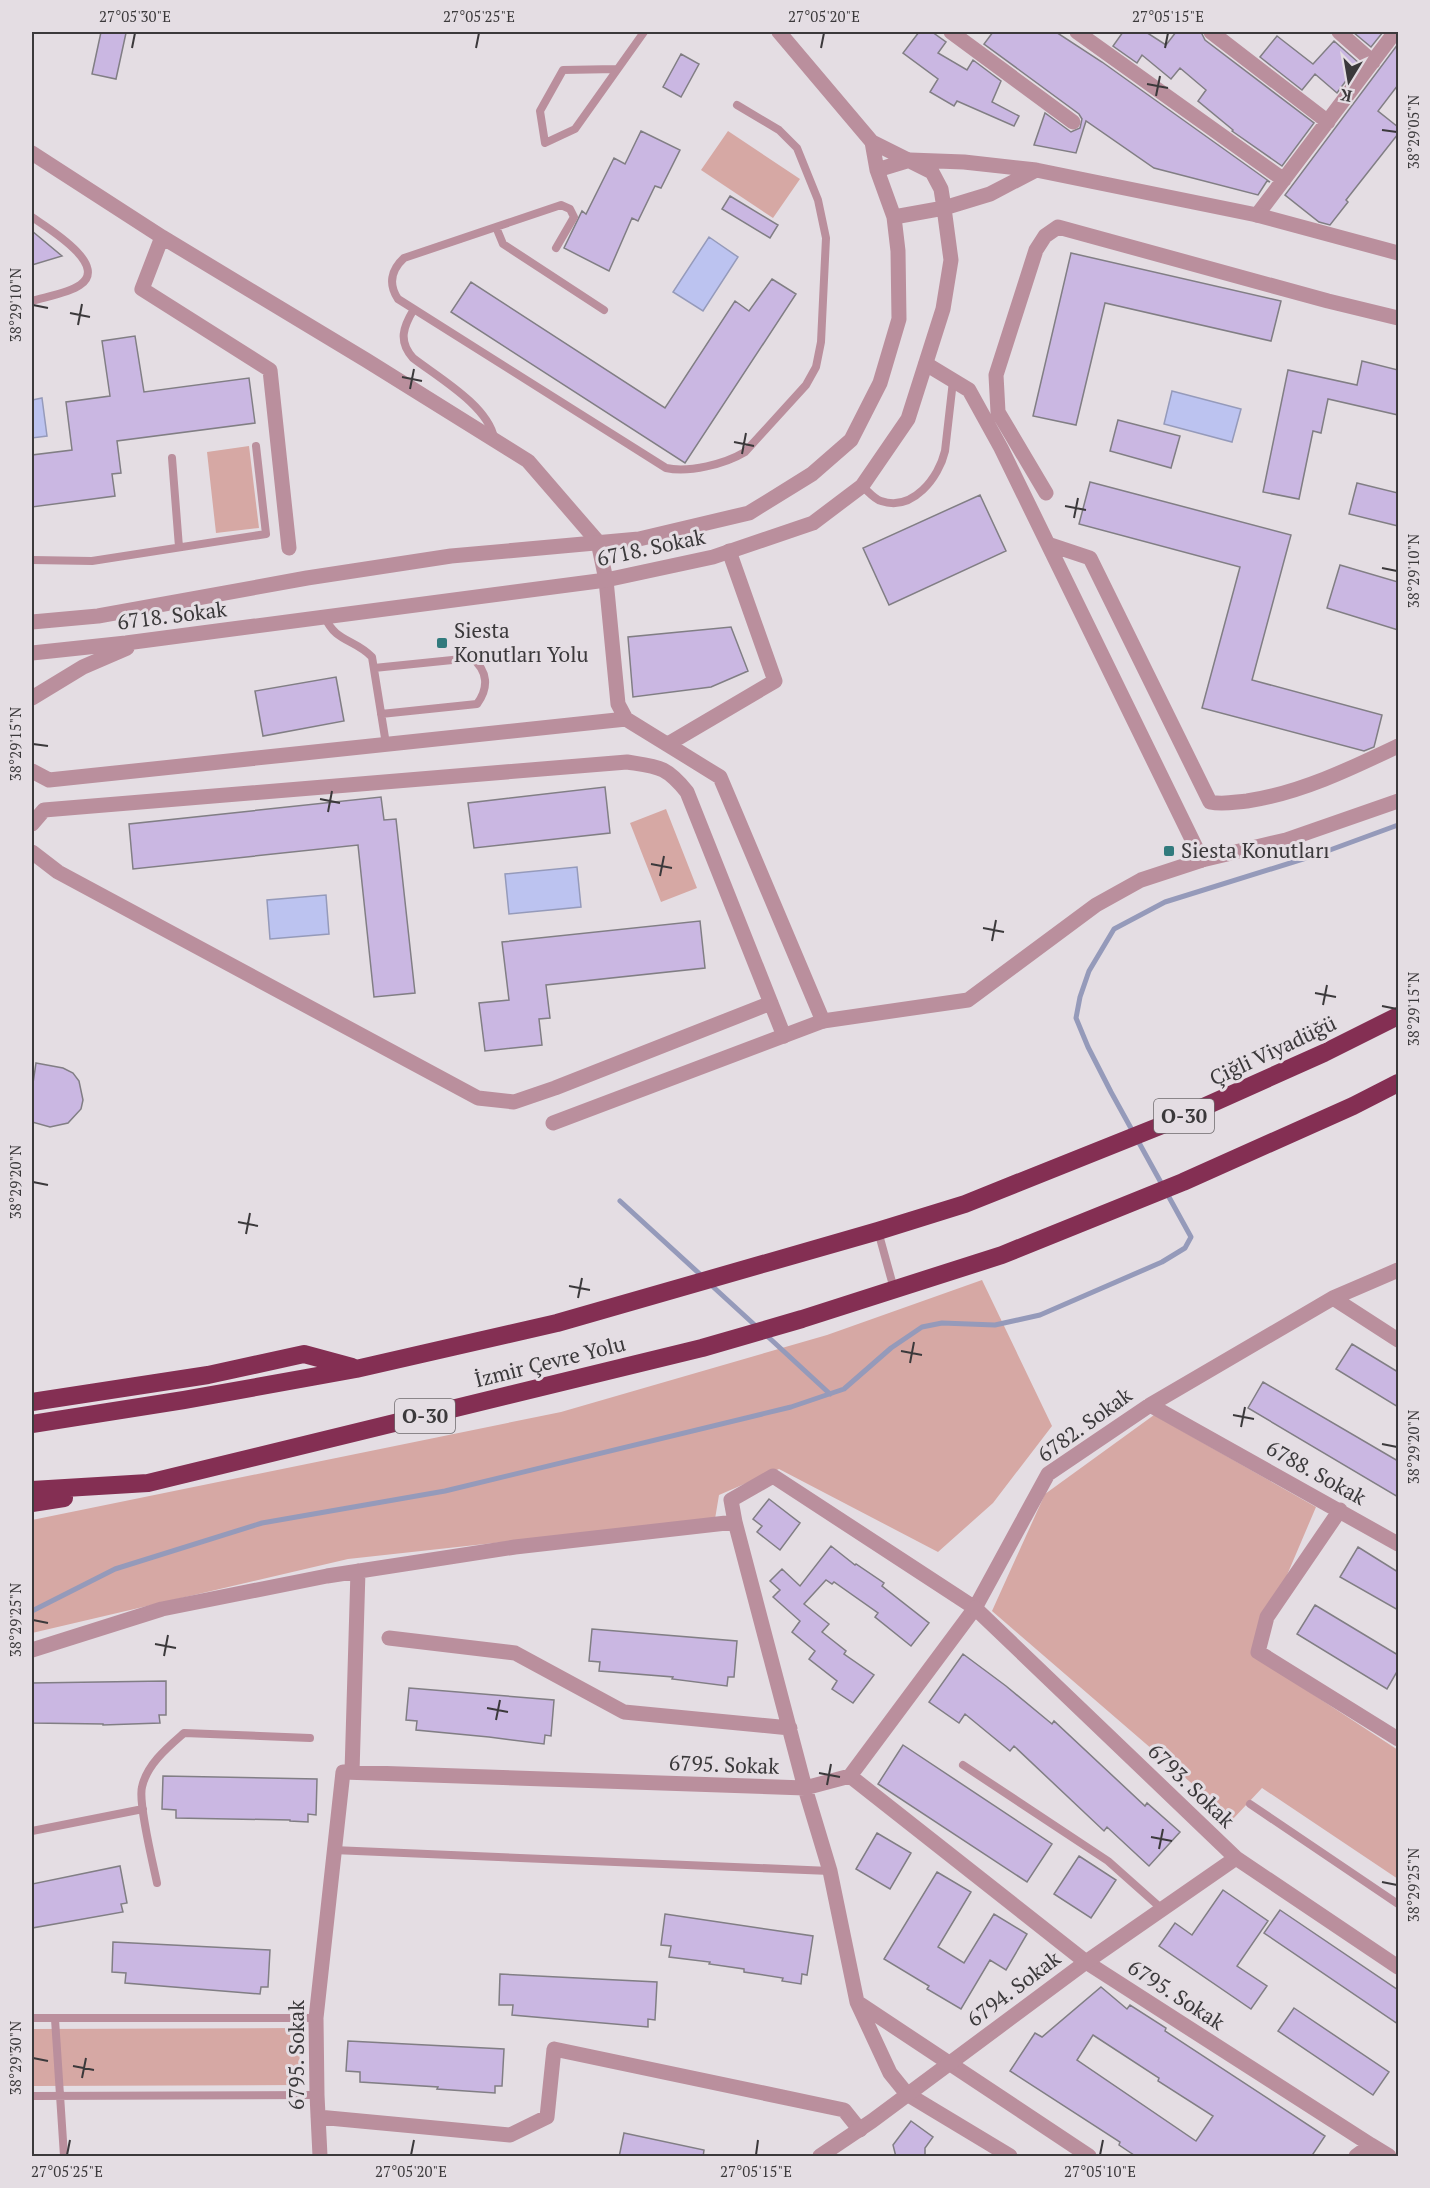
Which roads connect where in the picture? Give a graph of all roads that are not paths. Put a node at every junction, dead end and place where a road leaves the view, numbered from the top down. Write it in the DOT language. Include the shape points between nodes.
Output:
graph roads {
  1 [pos="644,32"];
  2 [pos="779,32"];
  3 [pos="951,32"];
  4 [pos="1077,32"];
  5 [pos="1211,32"];
  6 [pos="1339,32"];
  7 [pos="1395,32"];
  8 [pos="967,37"];
  9 [pos="1372,62"];
  10 [pos="616,69"];
  11 [pos="737,105"];
  12 [pos="1073,122"];
  13 [pos="1328,122"];
  14 [pos="872,142"];
  15 [pos="34,157"];
  16 [pos="910,160"];
  17 [pos="1036,170"];
  18 [pos="877,171"];
  19 [pos="1284,180"];
  20 [pos="944,208"];
  21 [pos="1257,215"];
  22 [pos="32,217"];
  23 [pos="894,217"];
  24 [pos="496,227"];
  25 [pos="162,237"];
  26 [pos="556,248"];
  27 [pos="1398,253"];
  28 [pos="32,301"];
  29 [pos="414,309"];
  30 [pos="604,310"];
  31 [pos="1398,318"];
  32 [pos="926,364"];
  33 [pos="953,381"];
  34 [pos="495,440"];
  35 [pos="256,446"];
  36 [pos="172,458"];
  37 [pos="862,486"];
  38 [pos="1046,493"];
  39 [pos="598,542"];
  40 [pos="1048,544"];
  41 [pos="179,547"];
  42 [pos="289,548"];
  43 [pos="729,551"];
  44 [pos="32,560"];
  45 [pos="606,580"];
  46 [pos="325,617"];
  47 [pos="32,622"];
  48 [pos="143,641"];
  49 [pos="32,653"];
  50 [pos="374,668"];
  51 [pos="32,698"];
  52 [pos="381,714"];
  53 [pos="626,718"];
  54 [pos="386,744"];
  55 [pos="668,744"];
  56 [pos="1398,746"];
  57 [pos="32,771"];
  58 [pos="1398,801"];
  59 [pos="32,824"];
  60 [pos="32,852"];
  61 [pos="1202,861"];
  62 [pos="771,1004"];
  63 [pos="1398,1006"];
  64 [pos="1398,1016"];
  65 [pos="824,1021"];
  66 [pos="784,1036"];
  67 [pos="1324,1053"];
  68 [pos="1398,1083"];
  69 [pos="1398,1088"];
  70 [pos="1353,1106"];
  71 [pos="552,1123"];
  72 [pos="965,1204"];
  73 [pos="878,1231"];
  74 [pos="1398,1270"];
  75 [pos="895,1291"];
  76 [pos="1333,1298"];
  77 [pos="1398,1340"];
  78 [pos="356,1369"];
  79 [pos="32,1402"];
  80 [pos="1150,1405"];
  81 [pos="32,1424"];
  82 [pos="148,1483"];
  83 [pos="32,1490"];
  84 [pos="32,1503"];
  85 [pos="1340,1510"];
  86 [pos="735,1522"];
  87 [pos="1398,1544"];
  88 [pos="358,1571"];
  89 [pos="975,1608"];
  90 [pos="389,1638"];
  91 [pos="32,1650"];
  92 [pos="789,1728"];
  93 [pos="310,1737"];
  94 [pos="1398,1739"];
  95 [pos="963,1765"];
  96 [pos="352,1772"];
  97 [pos="849,1776"];
  98 [pos="806,1788"];
  99 [pos="1250,1804"];
  100 [pos="143,1809"];
  101 [pos="32,1831"];
  102 [pos="333,1850"];
  103 [pos="1236,1858"];
  104 [pos="830,1872"];
  105 [pos="157,1883"];
  106 [pos="1398,1904"];
  107 [pos="1162,1909"];
  108 [pos="1086,1962"];
  109 [pos="1398,1967"];
  110 [pos="857,2001"];
  111 [pos="32,2018"];
  112 [pos="316,2018"];
  113 [pos="55,2019"];
  114 [pos="950,2064"];
  115 [pos="907,2094"];
  116 [pos="316,2095"];
  117 [pos="32,2096"];
  118 [pos="61,2096"];
  119 [pos="318,2117"];
  120 [pos="860,2130"];
  121 [pos="1371,2145"];
  122 [pos="64,2157"];
  123 [pos="320,2157"];
  124 [pos="820,2157"];
  125 [pos="1010,2157"];
  126 [pos="1089,2157"];
  127 [pos="1356,2157"];
  128 [pos="1389,2157"];
  1 -- 10 [label="lane"];
  2 -- 14 [label="street, 6718. Sokak"];
  3 -- 8 [label="street"];
  4 -- 19 [label="street"];
  5 -- 13 [label="street"];
  6 -- 9 [label="street"];
  7 -- 9 [label="street"];
  8 -- 12 [label="street"];
  9 -- 13 [label="street"];
  10 -- 10 [label="lane" via="575,129 545,144 540,111 563,70"];
  11 -- 29 [label="lane" via="779,130 797,148 818,200 826,238 821,342 816,367 806,385 745,452 687,471 666,468"];
  13 -- 19 [label="street"];
  14 -- 16 [label="street, 6718. Sokak"];
  14 -- 18 [label="street, 6718. Sokak"];
  15 -- 25 [label="street"];
  16 -- 17 [label="street"];
  16 -- 18 [label="street"];
  16 -- 20 [label="street, 6718. Sokak" via="932,172 941,189"];
  17 -- 20 [label="street" via="990,194"];
  17 -- 21 [label="street"];
  18 -- 23 [label="street, 6718. Sokak"];
  19 -- 21 [label="street"];
  20 -- 23 [label="street"];
  20 -- 32 [label="street, 6718. Sokak" via="951,260 943,309"];
  21 -- 27 [label="street"];
  22 -- 28 [label="lane" via="59,236 87,263 89,270 81,285"];
  23 -- 39 [label="street, 6718. Sokak" via="899,319 880,383 851,440 812,474 750,513 639,539"];
  24 -- 26 [label="lane" via="566,206 574,217"];
  24 -- 29 [label="lane" via="404,258 392,278 394,293"];
  24 -- 30 [label="lane" via="503,244"];
  25 -- 34 [label="street"];
  25 -- 42 [label="street" via="142,289 270,370"];
  29 -- 34 [label="lane" via="404,327 407,351 478,408 490,424"];
  31 -- 38 [label="street" via="1058,227 1045,236 1036,250 996,375 998,412"];
  32 -- 33 [label="street"];
  32 -- 37 [label="street, 6718. Sokak" via="908,419"];
  33 -- 37 [label="lane" via="945,451 930,483 910,498 891,502 878,500"];
  33 -- 40 [label="street" via="969,390"];
  34 -- 39 [label="street" via="528,460"];
  35 -- 41 [label="lane" via="266,534"];
  36 -- 41 [label="lane"];
  37 -- 43 [label="street, 6718. Sokak" via="813,523"];
  39 -- 45 [label="street"];
  39 -- 47 [label="street, 6718. Sokak" via="451,556 98,616"];
  40 -- 56 [label="street" via="1090,558 1210,802 1224,804 1277,796"];
  40 -- 61 [label="street"];
  41 -- 44 [label="lane" via="93,561"];
  43 -- 45 [label="street, 6718. Sokak"];
  43 -- 55 [label="street" via="775,681"];
  45 -- 46 [label="street, 6718. Sokak"];
  45 -- 53 [label="street" via="618,704"];
  46 -- 48 [label="street, 6718. Sokak"];
  46 -- 50 [label="lane" via="336,634 359,645 372,657"];
  48 -- 49 [label="street, 6718. Sokak"];
  48 -- 51 [label="street" via="83,667"];
  50 -- 52 [label="lane"];
  50 -- 52 [label="lane" via="472,658 482,668 486,681 477,704"];
  52 -- 54 [label="lane"];
  53 -- 54 [label="street"];
  53 -- 55 [label="street"];
  54 -- 57 [label="street" via="49,780"];
  55 -- 65 [label="street" via="720,777"];
  58 -- 61 [label="street" via="1286,840"];
  59 -- 62 [label="street" via="44,810 627,762 657,767 674,776 687,792"];
  60 -- 62 [label="street" via="58,872 478,1098 514,1102"];
  61 -- 65 [label="street" via="1141,880 1096,905 968,1000"];
  62 -- 66 [label="street"];
  63 -- 67 [label="highway"];
  64 -- 67 [label="highway, Çiğli Viyadüğü / O-30"];
  65 -- 66 [label="street"];
  66 -- 71 [label="street"];
  67 -- 72 [label="highway, Çiğli Viyadüğü / O-30" via="1170,1122"];
  68 -- 70 [label="highway, O-30"];
  69 -- 70 [label="highway"];
  70 -- 75 [label="highway, İzmir Çevre Yolu / O-30" via="1182,1182 1002,1255"];
  72 -- 73 [label="highway, İzmir Çevre Yolu / O-30"];
  73 -- 75 [label="lane"];
  73 -- 78 [label="highway, İzmir Çevre Yolu / O-30" via="602,1311"];
  74 -- 76 [label="street, 6782. Sokak"];
  75 -- 82 [label="highway, İzmir Çevre Yolu / O-30" via="702,1348"];
  76 -- 77 [label="street"];
  76 -- 80 [label="street, 6782. Sokak"];
  78 -- 79 [label="highway" via="304,1354 208,1376"];
  78 -- 81 [label="highway, İzmir Çevre Yolu / O-30"];
  80 -- 85 [label="street, 6788. Sokak"];
  80 -- 89 [label="street, 6782. Sokak" via="1048,1474"];
  82 -- 83 [label="highway, İzmir Çevre Yolu / O-30"];
  82 -- 84 [label="highway"];
  85 -- 87 [label="street, 6788. Sokak"];
  85 -- 94 [label="street" via="1267,1617 1258,1652"];
  86 -- 88 [label="street" via="515,1547"];
  86 -- 89 [label="street, 6793. Sokak" via="731,1500 773,1476"];
  86 -- 92 [label="street"];
  88 -- 91 [label="street" via="162,1609"];
  88 -- 96 [label="street"];
  89 -- 97 [label="street, 6782. Sokak"];
  89 -- 103 [label="street, 6793. Sokak"];
  90 -- 92 [label="street" via="515,1653 624,1712"];
  92 -- 98 [label="street"];
  93 -- 100 [label="lane" via="184,1733 157,1757 142,1787"];
  95 -- 107 [label="lane" via="1108,1861"];
  96 -- 98 [label="street, 6795. Sokak"];
  96 -- 102 [label="street, 6795. Sokak" via="343,1772"];
  97 -- 98 [label="street, 6795. Sokak"];
  97 -- 108 [label="street, 6795. Sokak"];
  98 -- 104 [label="street"];
  99 -- 106 [label="lane"];
  100 -- 101 [label="lane"];
  100 -- 105 [label="lane"];
  102 -- 104 [label="lane"];
  102 -- 112 [label="street, 6795. Sokak"];
  103 -- 107 [label="street, 6794. Sokak"];
  103 -- 109 [label="street, 6793. Sokak"];
  104 -- 110 [label="street"];
  107 -- 108 [label="street, 6794. Sokak"];
  108 -- 114 [label="street, 6794. Sokak"];
  108 -- 121 [label="street, 6795. Sokak"];
  110 -- 114 [label="street"];
  110 -- 115 [label="street" via="890,2073"];
  111 -- 113 [label="lane"];
  112 -- 113 [label="lane"];
  112 -- 116 [label="street, 6795. Sokak"];
  113 -- 118 [label="lane"];
  114 -- 115 [label="street, 6794. Sokak"];
  114 -- 126 [label="street"];
  115 -- 120 [label="street, 6794. Sokak"];
  115 -- 125 [label="street"];
  116 -- 118 [label="lane"];
  116 -- 119 [label="street, 6795. Sokak"];
  117 -- 118 [label="lane"];
  118 -- 122 [label="lane"];
  119 -- 120 [label="street" via="510,2135 547,2117 554,2049 844,2110"];
  119 -- 123 [label="street, 6795. Sokak"];
  120 -- 124 [label="street, 6794. Sokak"];
  121 -- 127 [label="street"];
  121 -- 128 [label="street, 6795. Sokak"];
}
